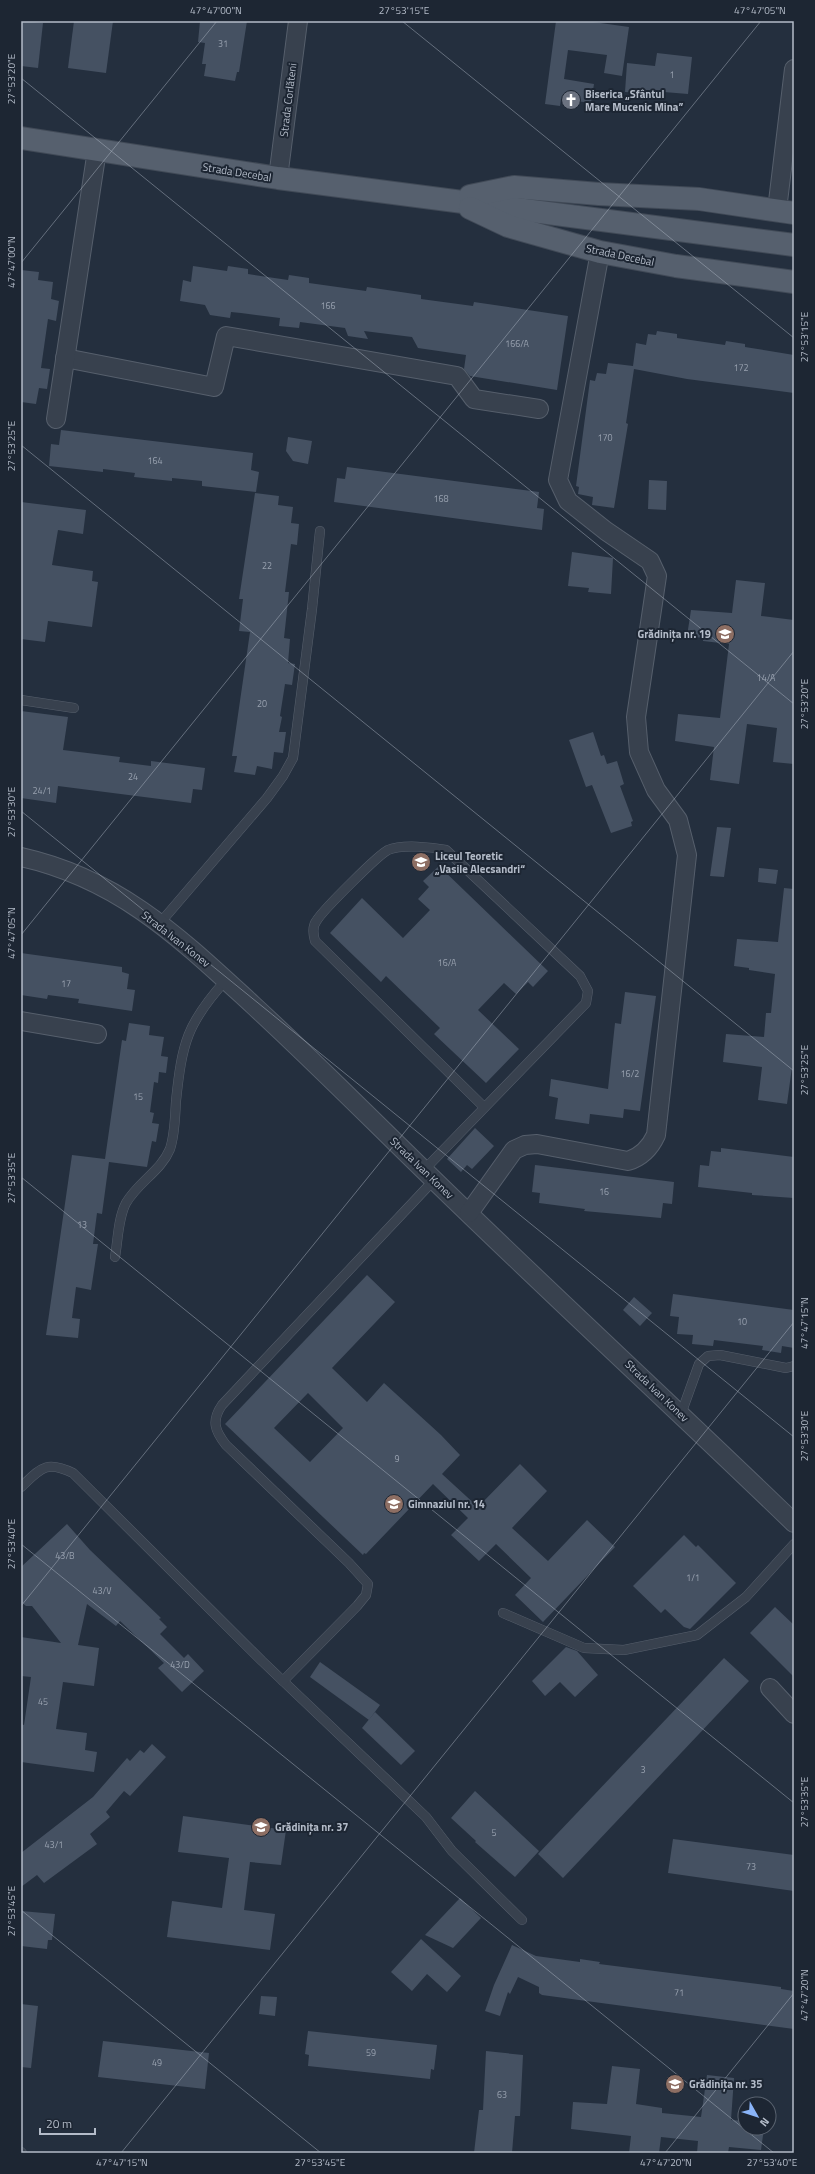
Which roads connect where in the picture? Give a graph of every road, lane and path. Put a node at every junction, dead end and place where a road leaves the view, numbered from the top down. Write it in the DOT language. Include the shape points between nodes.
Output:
graph roads {
  1 [pos="298,21"];
  2 [pos="794,69"];
  3 [pos="21,138"];
  4 [pos="97,150"];
  5 [pos="278,178"];
  6 [pos="453,200"];
  7 [pos="786,211"];
  8 [pos="794,245"];
  9 [pos="600,252"];
  10 [pos="794,282"];
  11 [pos="65,358"];
  12 [pos="539,409"];
  13 [pos="56,419"];
  14 [pos="320,531"];
  15 [pos="21,700"];
  16 [pos="74,708"];
  17 [pos="21,857"];
  18 [pos="160,923"];
  19 [pos="226,980"];
  20 [pos="21,1020"];
  21 [pos="97,1034"];
  22 [pos="484,1107"];
  23 [pos="429,1175"];
  24 [pos="469,1213"];
  25 [pos="115,1256"];
  26 [pos="794,1366"];
  27 [pos="681,1414"];
  28 [pos="21,1487"];
  29 [pos="794,1522"];
  30 [pos="794,1544"];
  31 [pos="503,1613"];
  32 [pos="283,1681"];
  33 [pos="770,1688"];
  34 [pos="794,1714"];
  35 [pos="522,1920"];
  1 -- 5 [label="street, Strada Corlăteni"];
  2 -- 7 [label="street"];
  3 -- 4 [label="main road, Strada Decebal"];
  4 -- 5 [label="main road, Strada Decebal"];
  4 -- 11 [label="street"];
  5 -- 6 [label="main road, Strada Decebal"];
  6 -- 7 [label="main road, Strada Decebal" via="514,187 699,199"];
  6 -- 8 [label="main road, Strada Decebal"];
  6 -- 9 [label="main road, Strada Decebal" via="508,226"];
  9 -- 10 [label="main road, Strada Decebal" via="676,266"];
  9 -- 24 [label="street" via="558,480 568,502 650,561 657,576 636,717 639,752 656,790 678,820 687,855 656,1136 652,1144 637,1158 628,1161 537,1144 525,1145 514,1150"];
  11 -- 12 [label="street" via="214,387 226,336 457,376 474,399"];
  11 -- 13 [label="street"];
  14 -- 18 [label="lane" via="303,687 291,762 267,798"];
  15 -- 16 [label="lane"];
  17 -- 18 [label="street, Strada Ivan Konev" via="90,879"];
  18 -- 19 [label="street, Strada Ivan Konev"];
  19 -- 23 [label="street, Strada Ivan Konev" via="298,1046"];
  19 -- 25 [label="lane" via="206,1002 191,1027 181,1065 170,1147 163,1163 126,1203"];
  20 -- 21 [label="street"];
  22 -- 22 [label="lane" via="586,1003 586,983 446,850 434,847 398,847 388,850 316,921 313,934 315,941"];
  22 -- 23 [label="lane"];
  23 -- 24 [label="street, Strada Ivan Konev"];
  23 -- 32 [label="lane" via="216,1414 215,1429 226,1445 368,1584 363,1599"];
  24 -- 27 [label="street, Strada Ivan Konev"];
  26 -- 27 [label="lane" via="786,1368 720,1355 708,1356 699,1364"];
  27 -- 29 [label="street, Strada Ivan Konev"];
  28 -- 32 [label="lane" via="42,1468 50,1465 73,1473"];
  30 -- 31 [label="lane" via="746,1597 697,1635 624,1650 584,1648"];
  32 -- 35 [label="lane" via="426,1817 452,1851"];
  33 -- 34 [label="street"];
}
